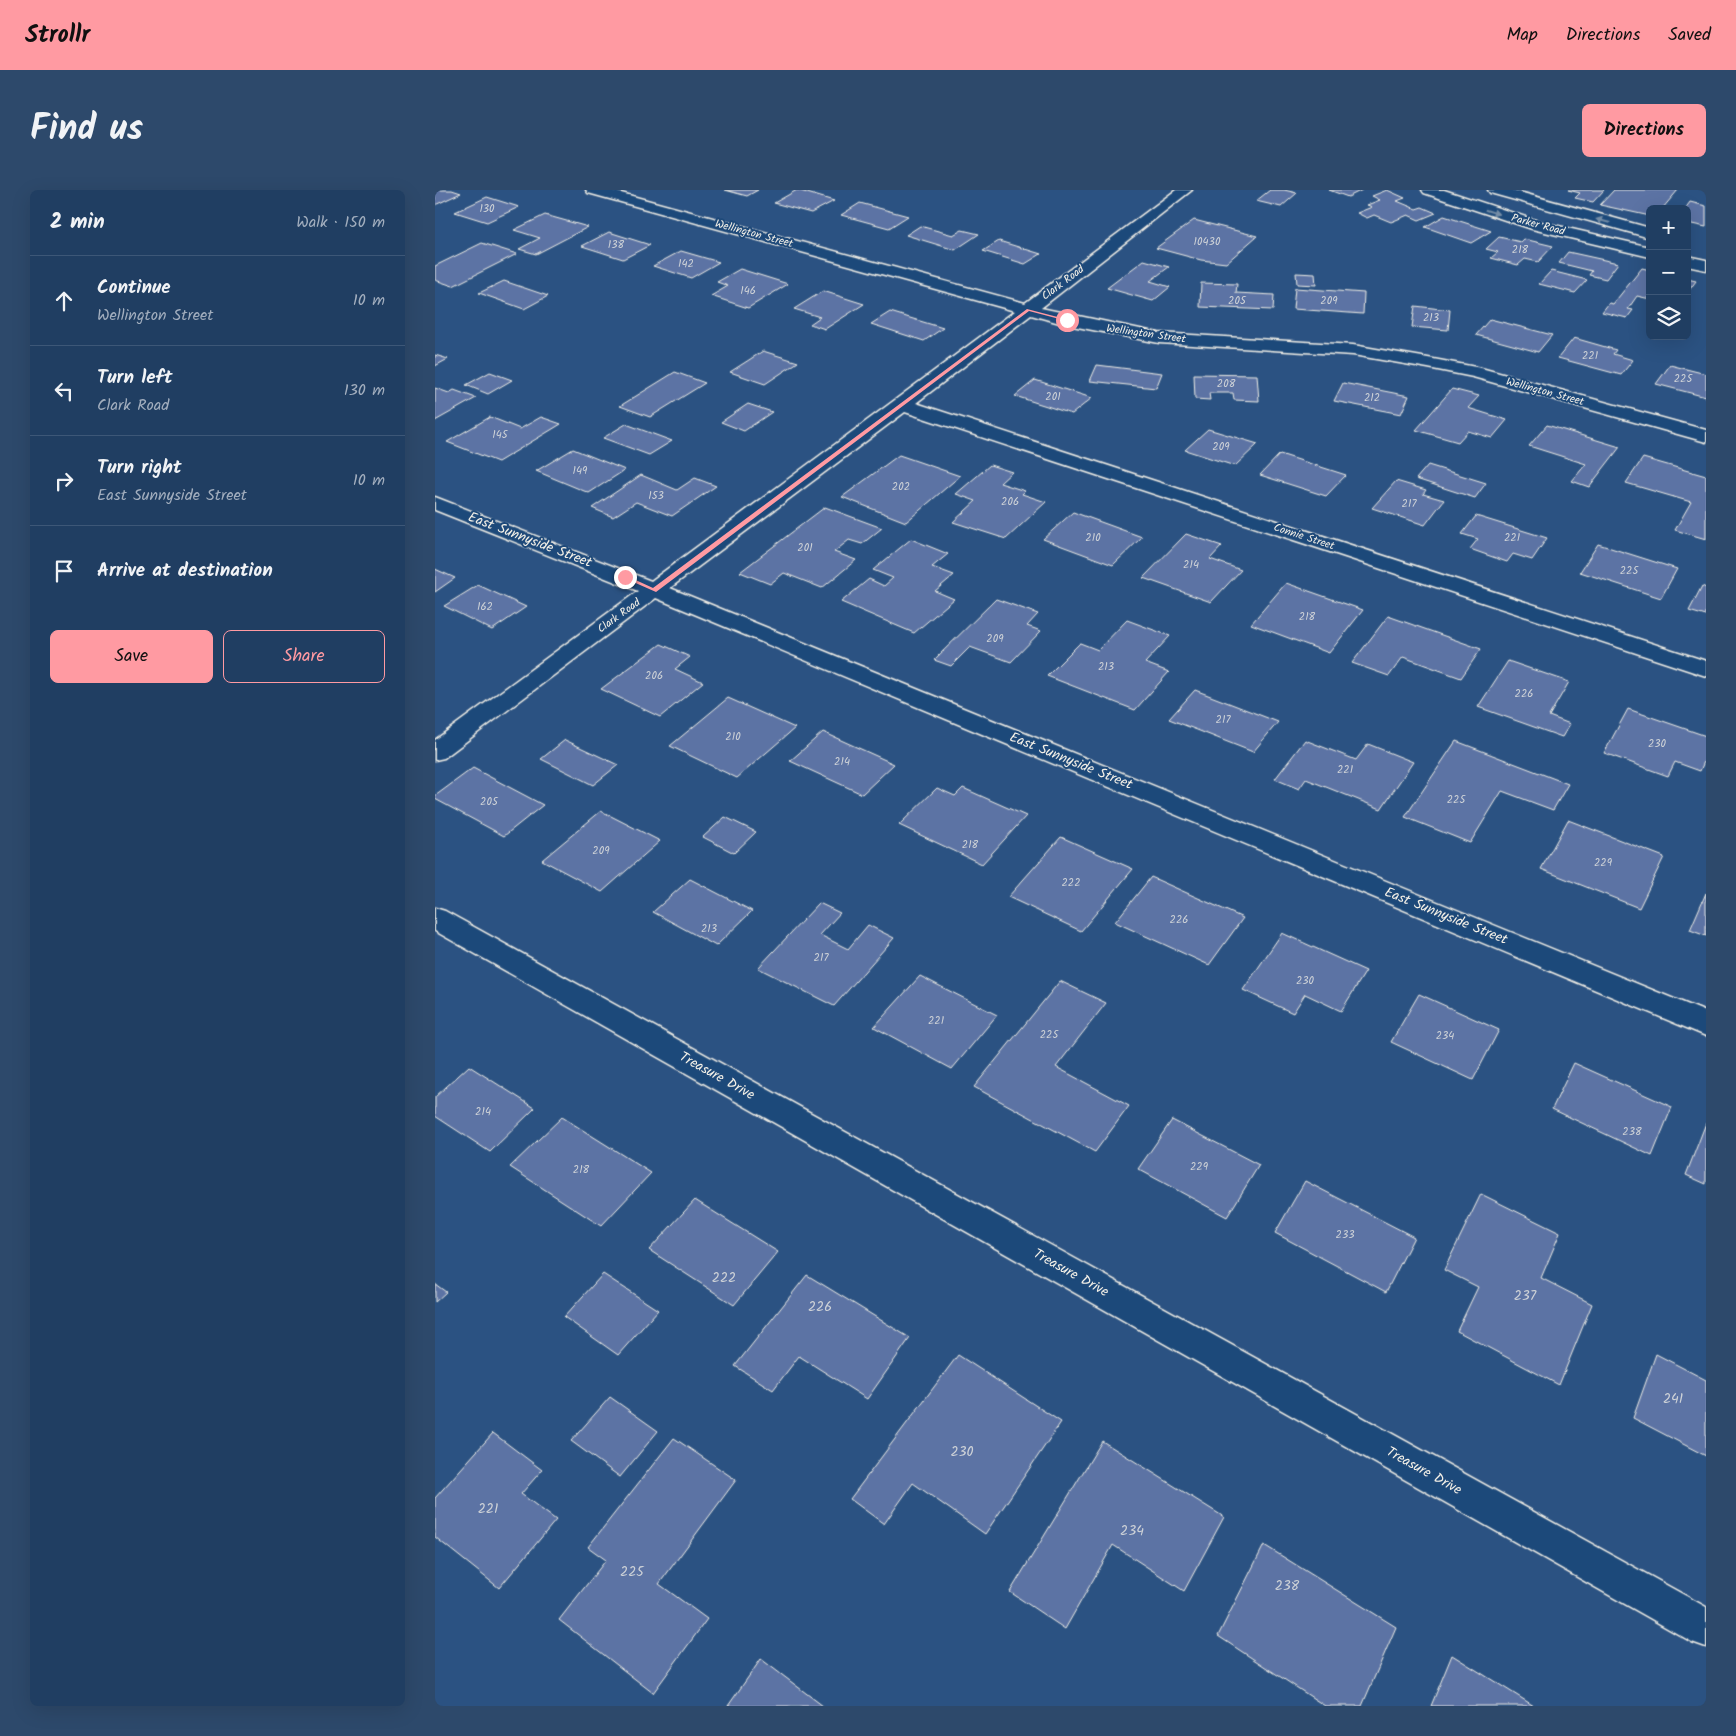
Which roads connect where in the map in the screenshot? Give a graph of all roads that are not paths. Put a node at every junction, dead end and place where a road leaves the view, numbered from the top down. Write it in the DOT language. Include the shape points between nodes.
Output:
graph roads {
  1 [pos="593,190"];
  2 [pos="1185,190"];
  3 [pos="1429,190"];
  4 [pos="1495,190"];
  5 [pos="1646,232"];
  6 [pos="1646,248"];
  7 [pos="1691,262"];
  8 [pos="1706,265"];
  9 [pos="1029,310"];
  10 [pos="902,405"];
  11 [pos="1706,436"];
  12 [pos="435,503"];
  13 [pos="654,590"];
  14 [pos="1706,669"];
  15 [pos="435,752"];
  16 [pos="435,918"];
  17 [pos="1706,1024"];
  18 [pos="1706,1628"];
  1 -- 9 [label="street, Wellington Street"];
  2 -- 9 [label="street, Clark Road"];
  3 -- 6 [label="street, Parker Road, one-way" via="1537,226"];
  5 -- 4 [label="street, Parker Road, one-way"];
  7 -- 8 [label="street"];
  9 -- 10 [label="street, Clark Road"];
  9 -- 11 [label="street, Wellington Street" via="1159,338 1353,350 1428,363 1475,372"];
  10 -- 13 [label="street, Clark Road"];
  10 -- 14 [label="street, Connie Street"];
  12 -- 13 [label="street, East Sunnyside Street"];
  13 -- 15 [label="street, Clark Road"];
  13 -- 17 [label="street, East Sunnyside Street"];
  16 -- 18 [label="street, Treasure Drive"];
}
